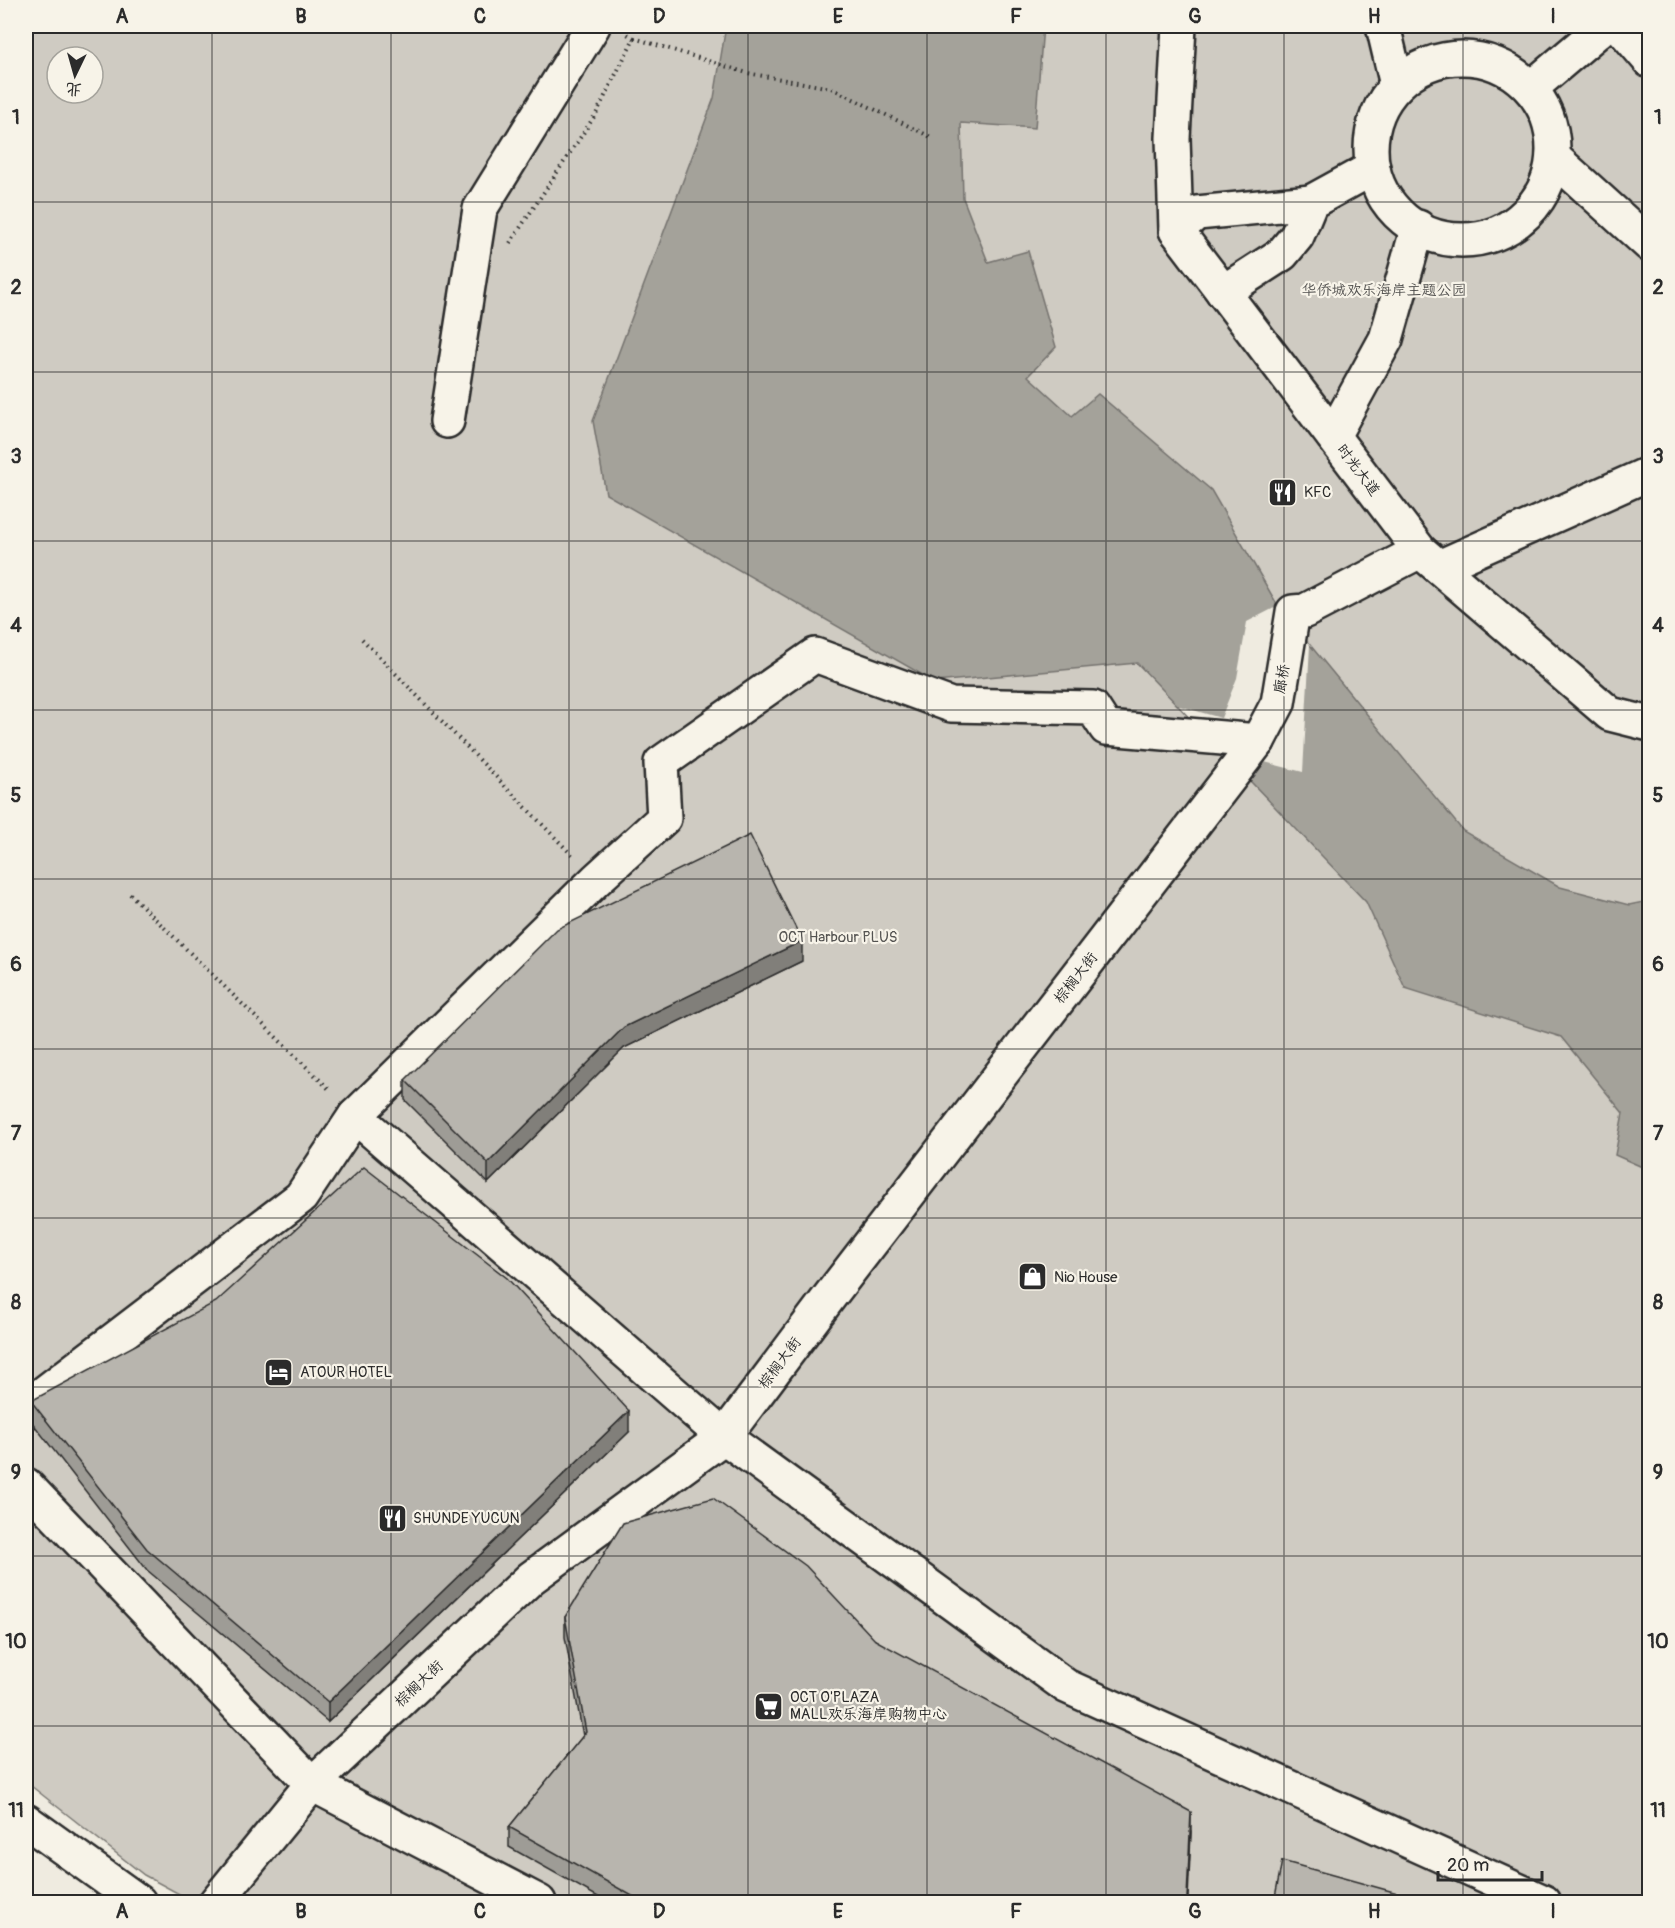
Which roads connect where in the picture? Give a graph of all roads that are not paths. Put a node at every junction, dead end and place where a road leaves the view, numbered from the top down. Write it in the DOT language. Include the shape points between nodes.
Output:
graph roads {
  1 [pos="1179,26"];
  2 [pos="1383,26"];
  3 [pos="1604,26"];
  4 [pos="1620,26"];
  5 [pos="606,28"];
  6 [pos="1650,61"];
  7 [pos="1397,86"];
  8 [pos="1531,88"];
  9 [pos="1553,156"];
  10 [pos="1373,168"];
  11 [pos="1311,202"];
  12 [pos="1418,227"];
  13 [pos="1176,230"];
  14 [pos="1650,244"];
  15 [pos="1223,292"];
  16 [pos="447,421"];
  17 [pos="1333,436"];
  18 [pos="1650,473"];
  19 [pos="1430,559"];
  20 [pos="1650,724"];
  21 [pos="1258,741"];
  22 [pos="355,1116"];
  23 [pos="26,1412"];
  24 [pos="724,1437"];
  25 [pos="26,1485"];
  26 [pos="312,1785"];
  27 [pos="26,1821"];
  28 [pos="139,1902"];
  29 [pos="216,1902"];
  30 [pos="539,1902"];
  31 [pos="1544,1902"];
  1 -- 13 [label="street" via="1173,138"];
  2 -- 7 [label="street"];
  3 -- 8 [label="street"];
  4 -- 6 [label="street"];
  5 -- 16 [label="street" via="480,209"];
  7 -- 8 [label="street" via="1430,65 1449,59 1479,59 1507,69"];
  7 -- 10 [label="street" via="1379,110 1371,138"];
  8 -- 9 [label="street" via="1547,113"];
  9 -- 12 [label="street" via="1539,199 1518,222 1491,236 1461,240"];
  9 -- 14 [label="street"];
  10 -- 11 [label="street"];
  10 -- 12 [label="street" via="1384,196 1404,219"];
  11 -- 13 [label="street" via="1197,213"];
  11 -- 15 [label="street" via="1297,236 1282,254"];
  12 -- 17 [label="street" via="1386,339"];
  13 -- 15 [label="street, 时光大道"];
  15 -- 17 [label="street, 时光大道"];
  17 -- 19 [label="street, 时光大道"];
  18 -- 19 [label="street"];
  19 -- 20 [label="street, 时光大道" via="1610,714"];
  19 -- 21 [label="street, 廊桥" via="1293,612 1278,703"];
  21 -- 22 [label="street" via="1106,728 1094,708 951,705 815,655 660,763 664,818"];
  21 -- 24 [label="street, 棕榈大街"];
  22 -- 23 [label="street" via="301,1197 40,1396"];
  22 -- 24 [label="street"];
  24 -- 26 [label="street, 棕榈大街" via="531,1578"];
  24 -- 31 [label="street" via="1066,1686"];
  25 -- 26 [label="street"];
  26 -- 29 [label="street, 棕榈大街"];
  26 -- 30 [label="street"];
  27 -- 28 [label="street"];
}
